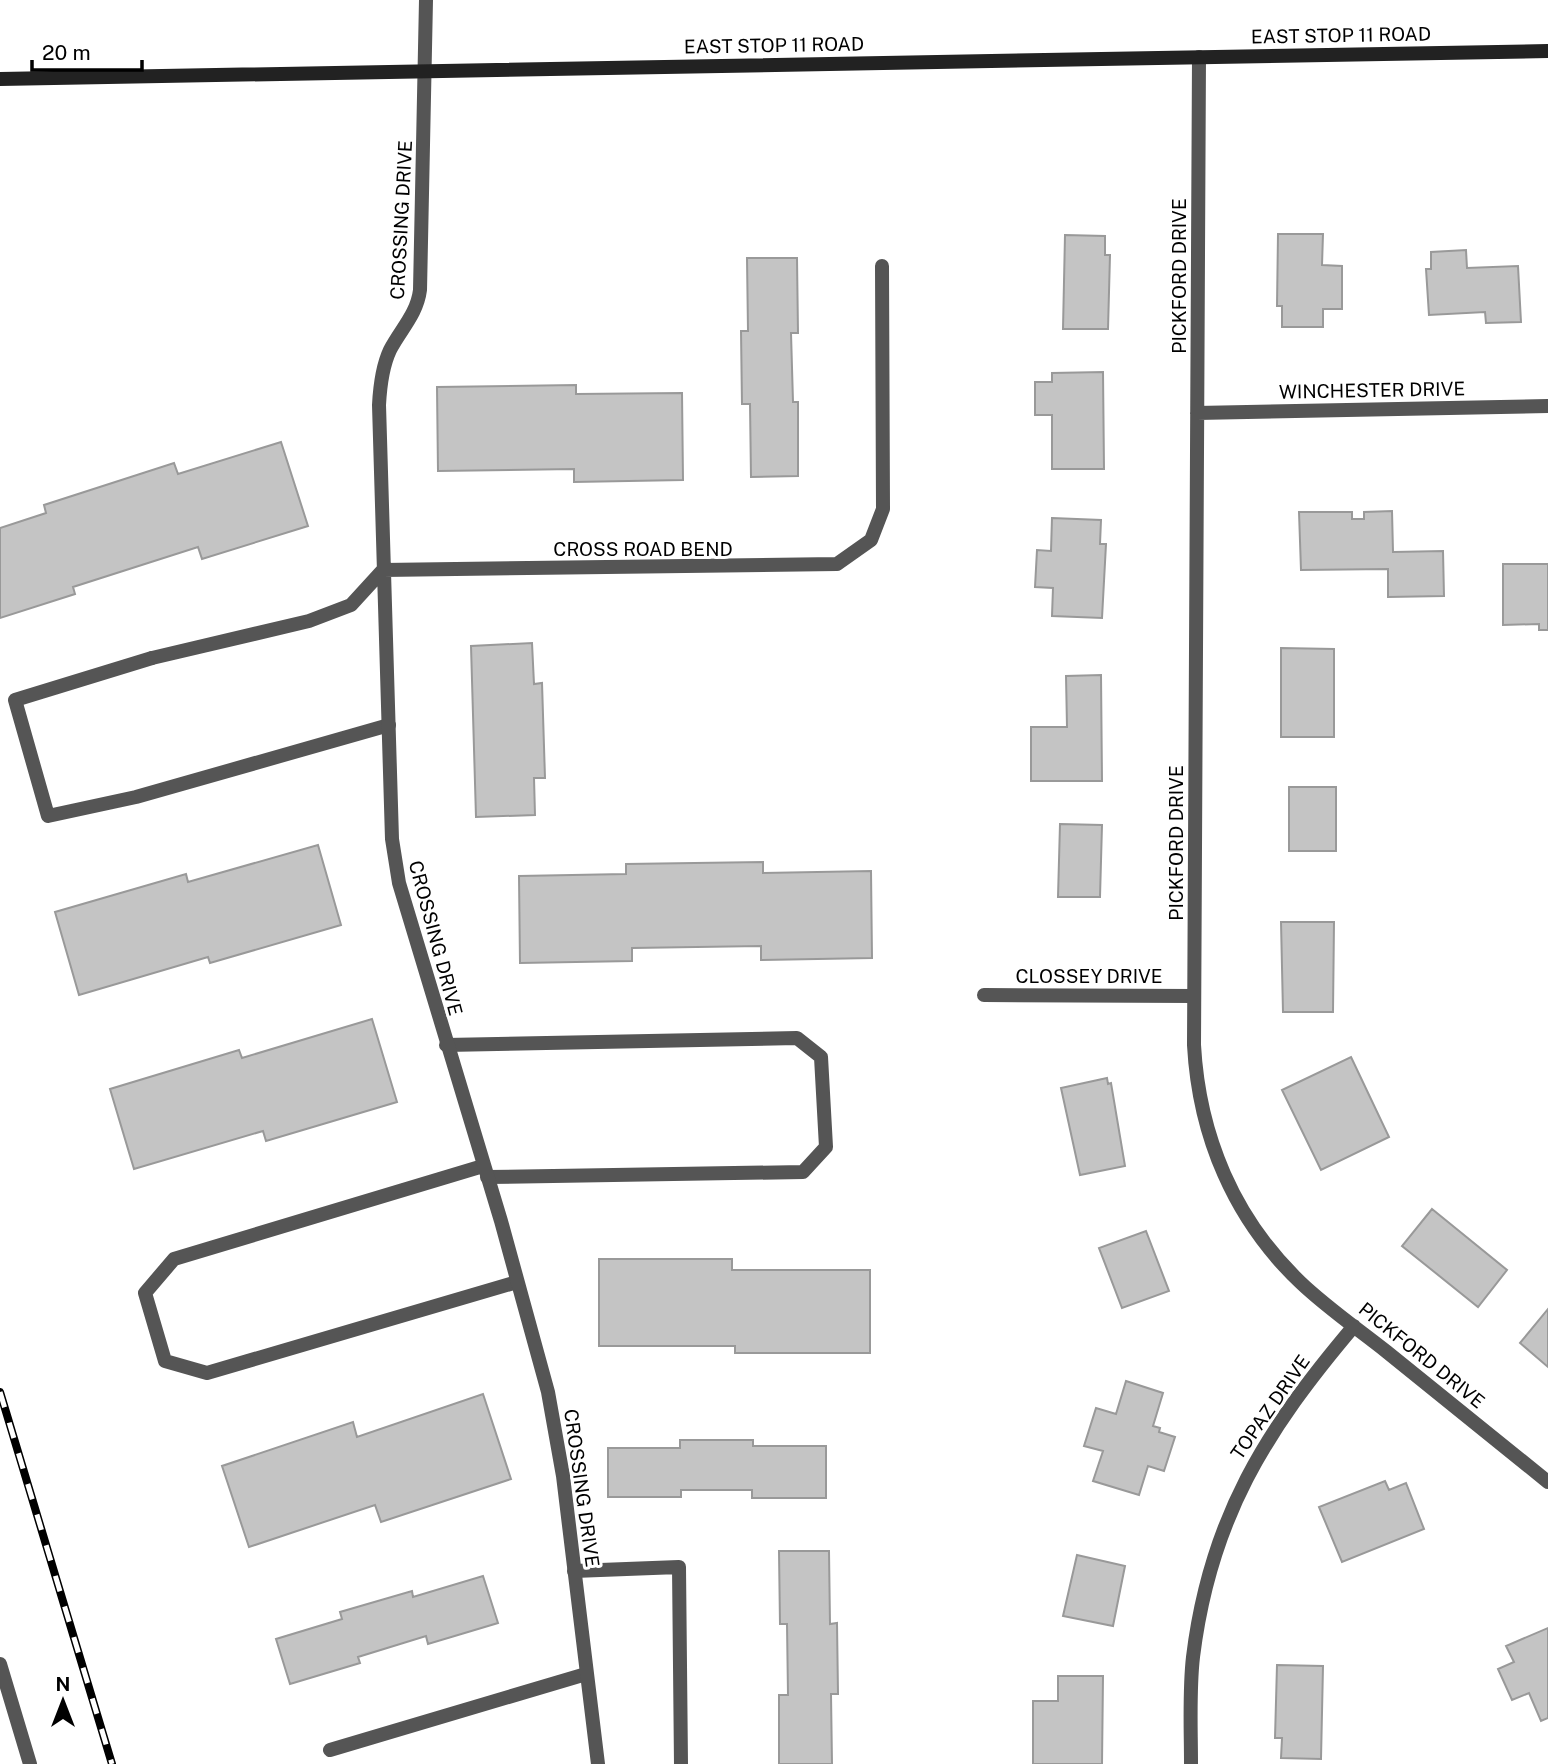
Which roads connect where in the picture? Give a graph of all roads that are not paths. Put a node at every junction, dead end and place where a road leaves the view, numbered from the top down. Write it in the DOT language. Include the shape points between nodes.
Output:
graph roads {
  1 [pos="426,0"];
  2 [pos="1548,51"];
  3 [pos="1199,57"];
  4 [pos="427,71"];
  5 [pos="0,79"];
  6 [pos="882,266"];
  7 [pos="1548,406"];
  8 [pos="1198,413"];
  9 [pos="383,570"];
  10 [pos="389,726"];
  11 [pos="984,995"];
  12 [pos="1194,996"];
  13 [pos="446,1045"];
  14 [pos="485,1172"];
  15 [pos="517,1282"];
  16 [pos="1354,1326"];
  17 [pos="1548,1482"];
  18 [pos="574,1572"];
  19 [pos="0,1664"];
  20 [pos="586,1674"];
  21 [pos="330,1750"];
  22 [pos="30,1764"];
  23 [pos="598,1764"];
  24 [pos="681,1764"];
  25 [pos="1191,1764"];
  1 -- 4 [label="street, CROSSING DRIVE"];
  2 -- 3 [label="main road, EAST STOP 11 ROAD"];
  3 -- 4 [label="main road, EAST STOP 11 ROAD"];
  3 -- 8 [label="street, PICKFORD DRIVE"];
  4 -- 5 [label="main road, EAST STOP 11 ROAD"];
  4 -- 9 [label="street, CROSSING DRIVE" via="419,298 390,350 380,388"];
  6 -- 9 [label="street, CROSS ROAD BEND" via="883,509 872,540 856,553 827,567"];
  7 -- 8 [label="street, WINCHESTER DRIVE"];
  8 -- 12 [label="street, PICKFORD DRIVE"];
  9 -- 10 [label="street, CROSSING DRIVE"];
  9 -- 10 [label="street" via="351,605 309,621 152,658 15,700 48,816 136,797"];
  10 -- 13 [label="street, CROSSING DRIVE" via="395,863"];
  11 -- 12 [label="street, CLOSSEY DRIVE"];
  12 -- 16 [label="street, PICKFORD DRIVE" via="1199,1098 1230,1189 1275,1256"];
  13 -- 14 [label="street, CROSSING DRIVE"];
  13 -- 14 [label="street" via="797,1038 821,1057 825,1147 803,1172"];
  14 -- 15 [label="street, CROSSING DRIVE"];
  14 -- 15 [label="street" via="174,1259 145,1293 165,1361 207,1373"];
  15 -- 18 [label="street, CROSSING DRIVE" via="555,1426"];
  16 -- 17 [label="street, PICKFORD DRIVE"];
  16 -- 25 [label="street, TOPAZ DRIVE" via="1270,1433 1245,1476 1219,1540 1193,1658"];
  18 -- 20 [label="street, CROSSING DRIVE"];
  18 -- 24 [label="street" via="679,1567"];
  19 -- 22 [label="street"];
  20 -- 21 [label="street"];
  20 -- 23 [label="street, CROSSING DRIVE"];
}
